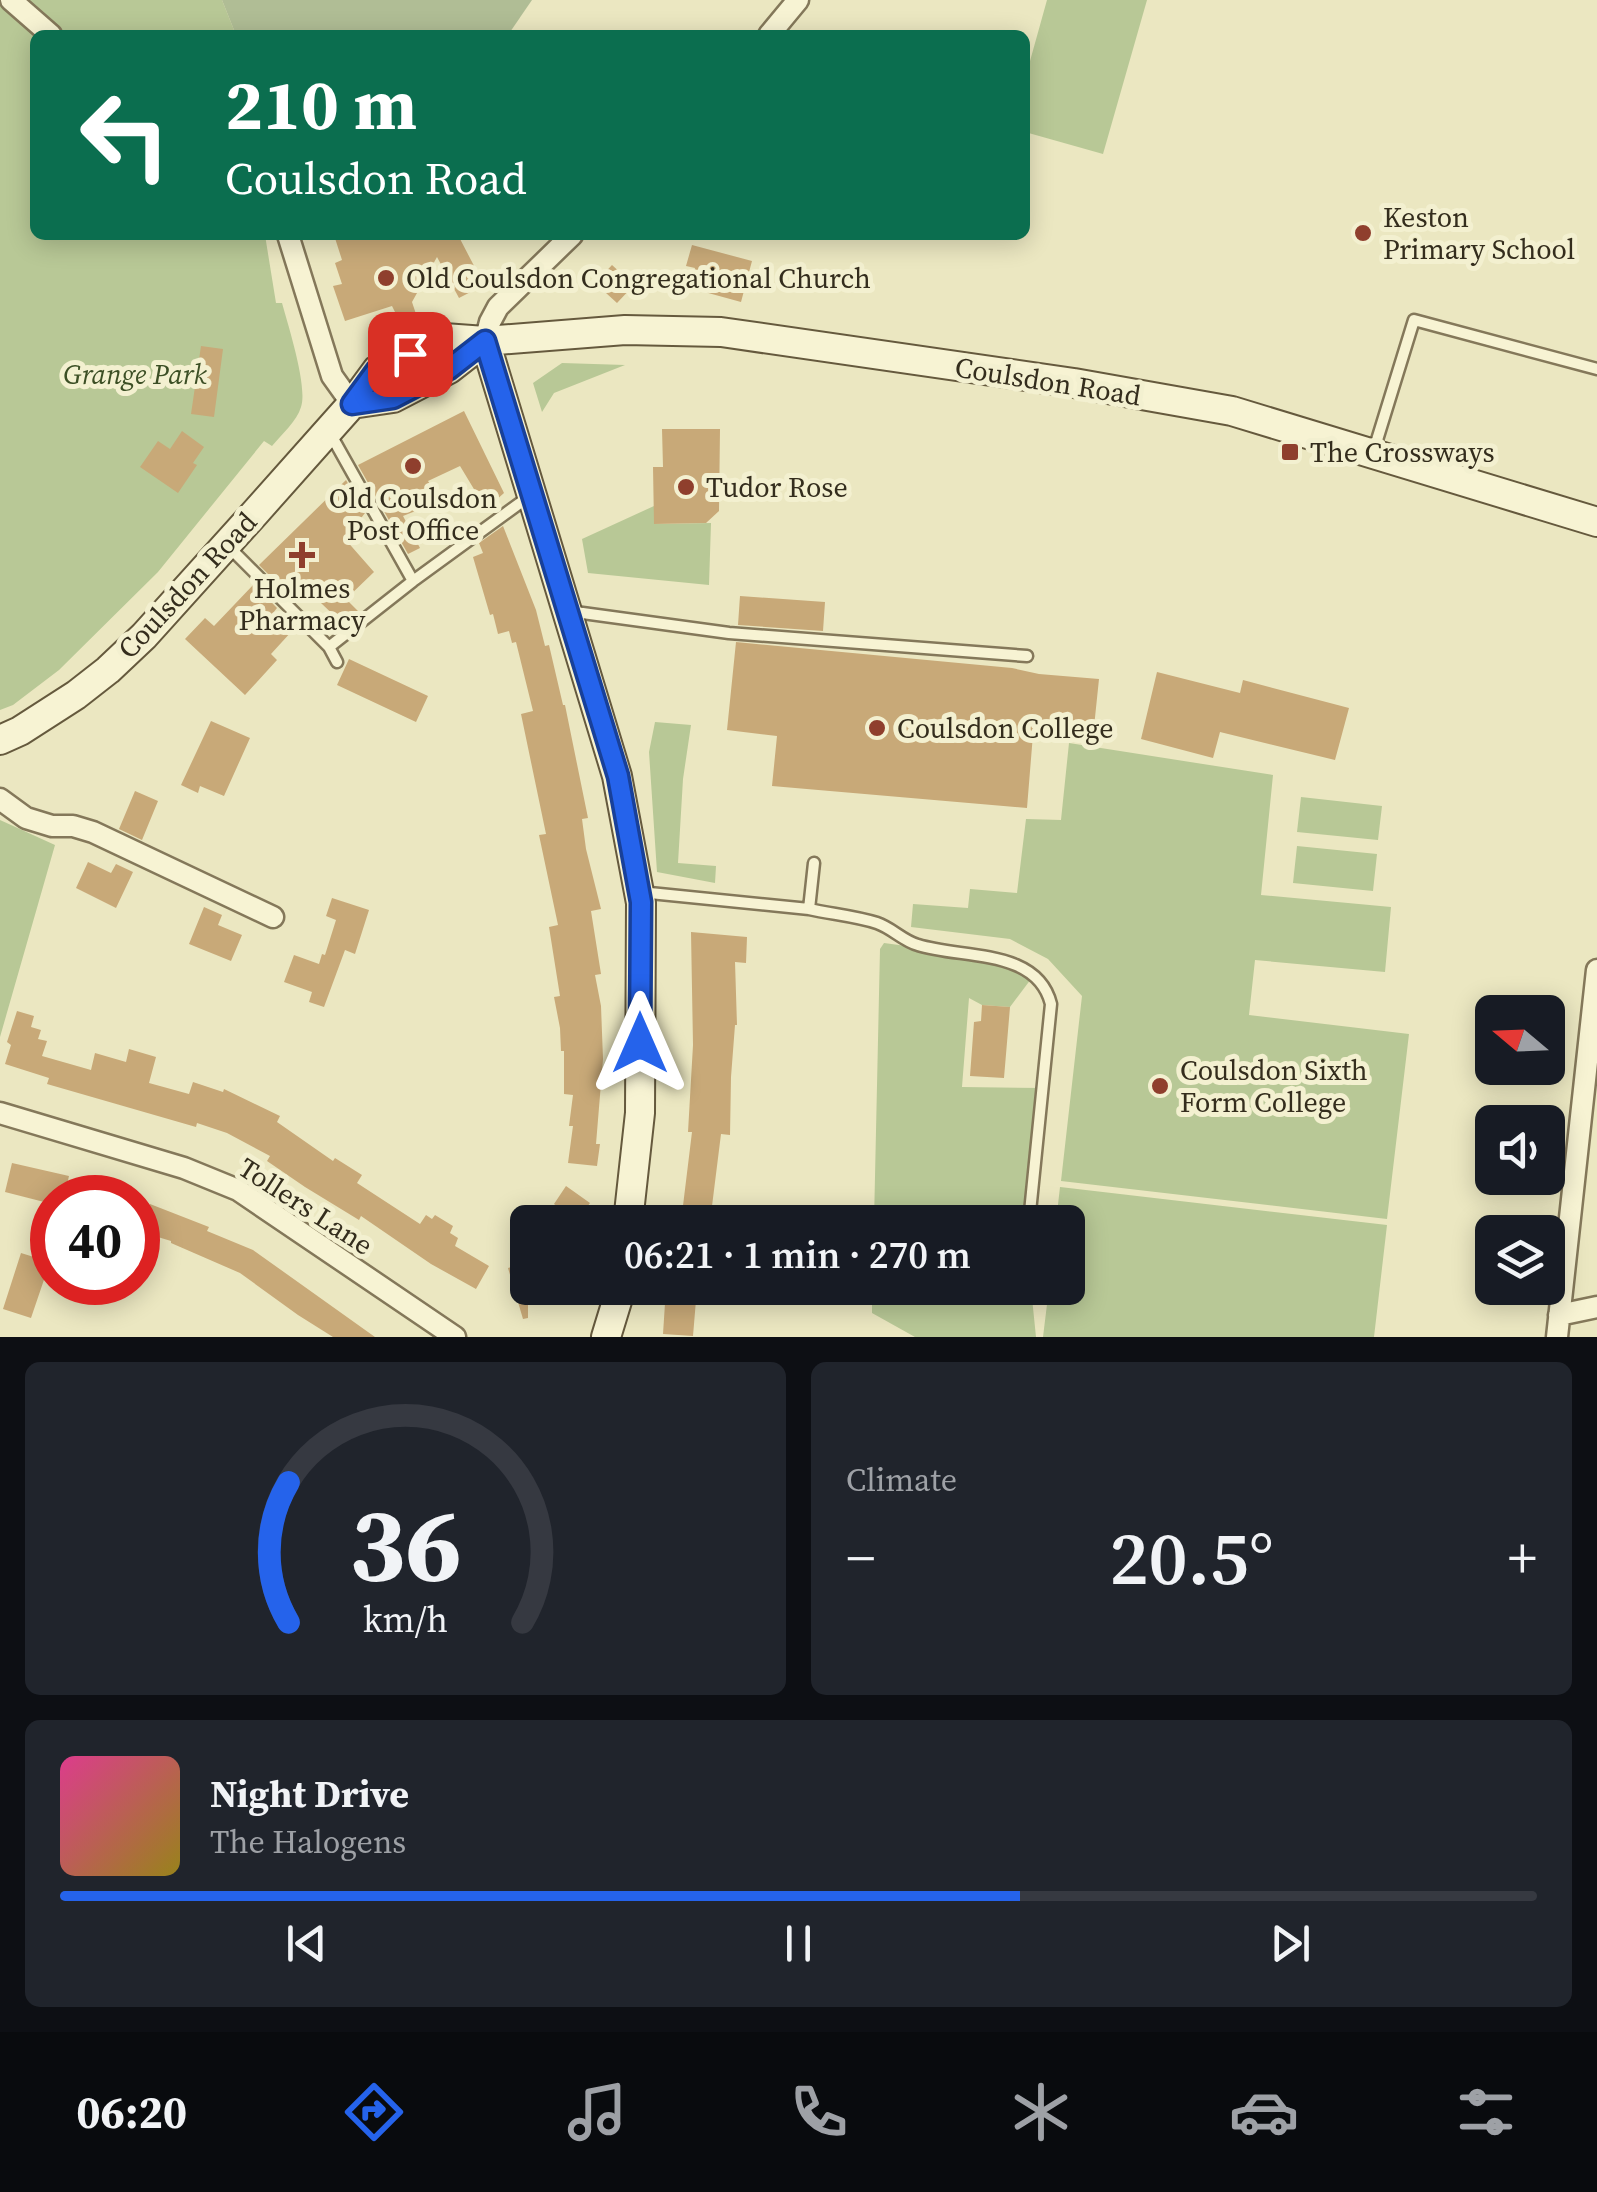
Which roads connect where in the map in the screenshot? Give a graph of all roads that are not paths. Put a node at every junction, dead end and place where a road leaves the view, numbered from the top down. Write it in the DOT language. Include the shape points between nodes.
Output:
graph roads {
  1 [pos="10,0"];
  2 [pos="798,0"];
  3 [pos="45,30"];
  4 [pos="774,30"];
  5 [pos="290,240"];
  6 [pos="567,240"];
  7 [pos="485,341"];
  8 [pos="1597,369"];
  9 [pos="352,404"];
  10 [pos="328,430"];
  11 [pos="1372,454"];
  12 [pos="532,494"];
  13 [pos="1597,522"];
  14 [pos="226,544"];
  15 [pos="413,582"];
  16 [pos="567,611"];
  17 [pos="329,647"];
  18 [pos="1028,656"];
  19 [pos="337,662"];
  20 [pos="0,740"];
  21 [pos="0,799"];
  22 [pos="814,864"];
  23 [pos="639,892"];
  24 [pos="808,909"];
  25 [pos="273,917"];
  26 [pos="1597,970"];
  27 [pos="0,1113"];
  28 [pos="630,1205"];
  29 [pos="1031,1205"];
  30 [pos="615,1305"];
  31 [pos="1597,1308"];
  32 [pos="1558,1326"];
  33 [pos="455,1337"];
  34 [pos="606,1337"];
  1 -- 3 [label="street"];
  2 -- 4 [label="street"];
  5 -- 9 [label="street" via="332,376"];
  6 -- 7 [label="street" via="498,307"];
  7 -- 9 [label="main road, Coulsdon Road" via="444,338 377,370"];
  7 -- 11 [label="main road, Coulsdon Road" via="624,330 722,332 1232,410"];
  7 -- 12 [label="main road"];
  8 -- 11 [label="lane" via="1414,320"];
  9 -- 10 [label="main road, Coulsdon Road"];
  10 -- 14 [label="main road, Coulsdon Road"];
  10 -- 15 [label="lane"];
  11 -- 13 [label="main road, Coulsdon Road"];
  12 -- 15 [label="lane"];
  12 -- 16 [label="main road"];
  14 -- 17 [label="lane"];
  14 -- 20 [label="main road, Coulsdon Road" via="108,670"];
  15 -- 17 [label="lane"];
  16 -- 18 [label="lane" via="729,633"];
  16 -- 23 [label="main road" via="618,776"];
  17 -- 19 [label="lane"];
  21 -- 25 [label="street" via="26,818 94,832"];
  22 -- 24 [label="lane"];
  23 -- 24 [label="lane"];
  23 -- 28 [label="main road" via="640,1113"];
  24 -- 29 [label="lane" via="880,924 930,949 994,958 1040,979 1052,1004"];
  26 -- 32 [label="street"];
  27 -- 33 [label="street, Tollers Lane" via="238,1190"];
  30 -- 34 [label="main road"];
  31 -- 32 [label="street"];
}
